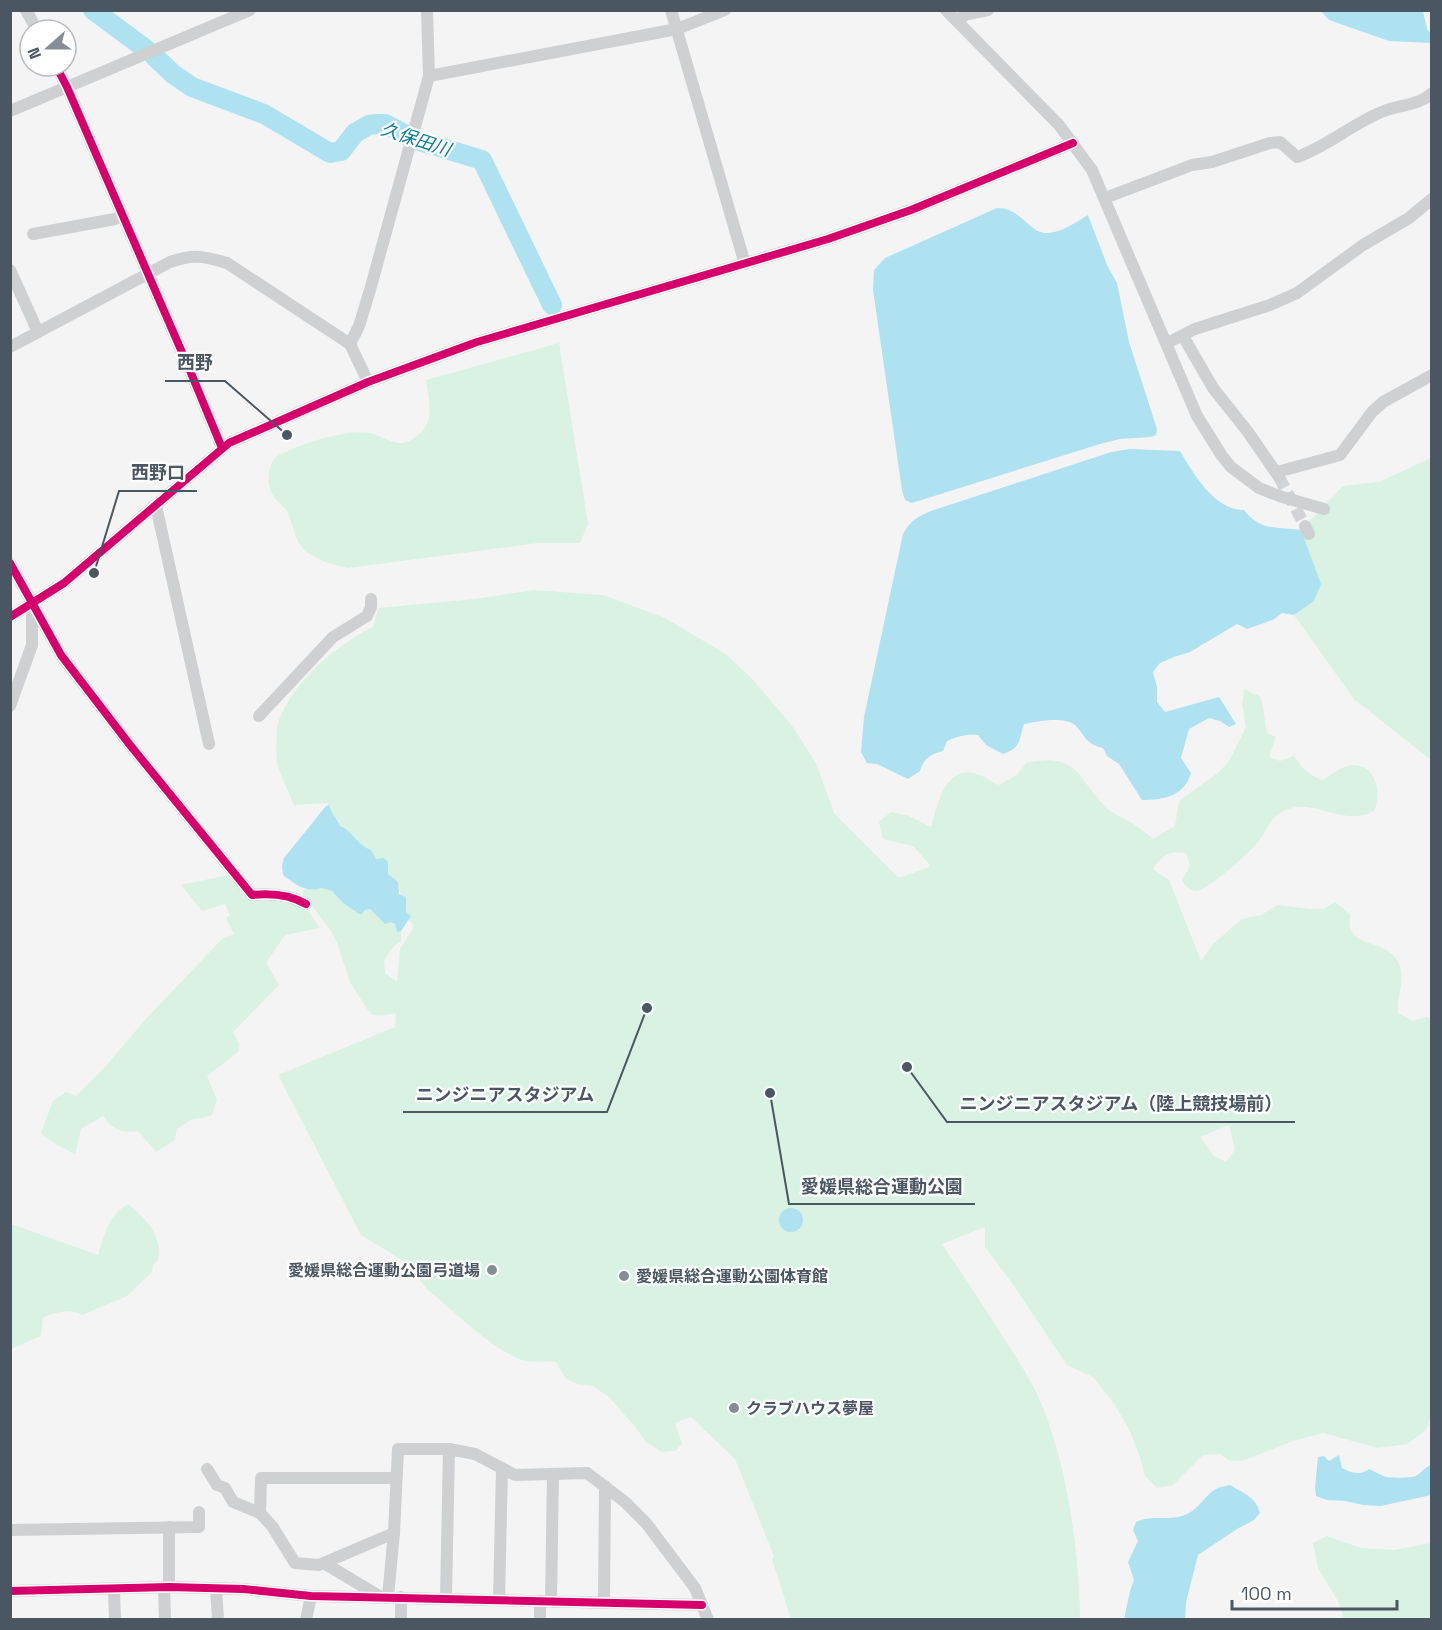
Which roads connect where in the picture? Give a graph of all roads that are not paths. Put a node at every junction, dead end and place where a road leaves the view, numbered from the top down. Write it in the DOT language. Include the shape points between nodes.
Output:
graph roads {
  1 [pos="249,10"];
  2 [pos="427,10"];
  3 [pos="671,10"];
  4 [pos="725,10"];
  5 [pos="946,10"];
  6 [pos="987,10"];
  7 [pos="964,15"];
  8 [pos="677,29"];
  9 [pos="429,76"];
  10 [pos="63,78"];
  11 [pos="68,87"];
  12 [pos="1431,93"];
  13 [pos="10,111"];
  14 [pos="1073,143"];
  15 [pos="1105,198"];
  16 [pos="1431,198"];
  17 [pos="123,215"];
  18 [pos="33,234"];
  19 [pos="745,264"];
  20 [pos="10,270"];
  21 [pos="148,273"];
  22 [pos="38,332"];
  23 [pos="1183,336"];
  24 [pos="1167,343"];
  25 [pos="350,344"];
  26 [pos="10,347"];
  27 [pos="1431,375"];
  28 [pos="368,382"];
  29 [pos="226,446"];
  30 [pos="156,506"];
  31 [pos="1324,509"];
  32 [pos="10,563"];
  33 [pos="371,599"];
  34 [pos="32,604"];
  35 [pos="10,617"];
  36 [pos="10,706"];
  37 [pos="259,716"];
  38 [pos="209,744"];
  39 [pos="306,904"];
  40 [pos="448,1449"];
  41 [pos="207,1468"];
  42 [pos="502,1468"];
  43 [pos="553,1474"];
  44 [pos="396,1478"];
  45 [pos="604,1486"];
  46 [pos="200,1512"];
  47 [pos="260,1513"];
  48 [pos="169,1527"];
  49 [pos="10,1530"];
  50 [pos="394,1533"];
  51 [pos="324,1563"];
  52 [pos="166,1587"];
  53 [pos="216,1588"];
  54 [pos="114,1589"];
  55 [pos="10,1591"];
  56 [pos="311,1596"];
  57 [pos="390,1597"];
  58 [pos="446,1598"];
  59 [pos="499,1600"];
  60 [pos="546,1601"];
  61 [pos="604,1602"];
  62 [pos="702,1605"];
  63 [pos="115,1620"];
  64 [pos="165,1620"];
  65 [pos="218,1620"];
  66 [pos="306,1620"];
  67 [pos="401,1620"];
  68 [pos="540,1620"];
  69 [pos="708,1620"];
  1 -- 11 [label="street"];
  2 -- 9 [label="street"];
  3 -- 8 [label="street"];
  4 -- 8 [label="street"];
  5 -- 7 [label="street"];
  6 -- 7 [label="street"];
  7 -- 14 [label="street"];
  8 -- 9 [label="street"];
  8 -- 19 [label="street"];
  9 -- 25 [label="street" via="362,317"];
  10 -- 11 [label="street"];
  11 -- 13 [label="street"];
  11 -- 17 [label="street"];
  12 -- 15 [label="street" via="1418,102 1381,112 1297,157 1280,142 1270,143 1192,165"];
  14 -- 15 [label="street"];
  14 -- 19 [label="street" via="911,210"];
  15 -- 24 [label="street"];
  16 -- 23 [label="street" via="1409,218 1296,293"];
  17 -- 18 [label="street"];
  17 -- 21 [label="street"];
  19 -- 28 [label="street" via="477,342"];
  20 -- 22 [label="street"];
  21 -- 22 [label="street"];
  21 -- 25 [label="street" via="188,256 207,256 226,263"];
  21 -- 29 [label="street"];
  22 -- 26 [label="street"];
  23 -- 24 [label="street"];
  23 -- 27 [label="street" via="1213,388 1278,474 1340,455 1383,402"];
  24 -- 31 [label="street" via="1197,416 1231,467 1259,488"];
  25 -- 28 [label="street"];
  28 -- 29 [label="street"];
  29 -- 30 [label="street"];
  30 -- 34 [label="street" via="64,583"];
  30 -- 38 [label="street"];
  32 -- 34 [label="street"];
  33 -- 37 [label="street" via="367,616 333,638"];
  34 -- 35 [label="street"];
  34 -- 36 [label="street" via="32,645"];
  34 -- 39 [label="street" via="61,655 252,895 269,893"];
  40 -- 42 [label="street" via="475,1454"];
  40 -- 44 [label="street" via="398,1449"];
  40 -- 58 [label="street"];
  41 -- 47 [label="street" via="233,1502"];
  42 -- 43 [label="street" via="515,1475"];
  42 -- 59 [label="street"];
  43 -- 45 [label="street" via="587,1473"];
  43 -- 60 [label="street"];
  44 -- 47 [label="street" via="261,1478"];
  44 -- 50 [label="street"];
  45 -- 61 [label="street"];
  45 -- 62 [label="street" via="646,1523 695,1588"];
  46 -- 48 [label="street" via="199,1527"];
  47 -- 51 [label="street" via="295,1563"];
  48 -- 49 [label="street"];
  48 -- 52 [label="street"];
  50 -- 51 [label="street"];
  50 -- 57 [label="street"];
  51 -- 57 [label="street"];
  52 -- 53 [label="street"];
  52 -- 54 [label="street"];
  52 -- 64 [label="street"];
  53 -- 56 [label="street"];
  53 -- 65 [label="street"];
  54 -- 55 [label="street"];
  54 -- 63 [label="street"];
  56 -- 57 [label="street"];
  56 -- 66 [label="street"];
  57 -- 58 [label="street"];
  57 -- 67 [label="street"];
  58 -- 59 [label="street"];
  59 -- 60 [label="street"];
  60 -- 61 [label="street"];
  60 -- 68 [label="street"];
  61 -- 62 [label="street"];
  62 -- 69 [label="street"];
}
